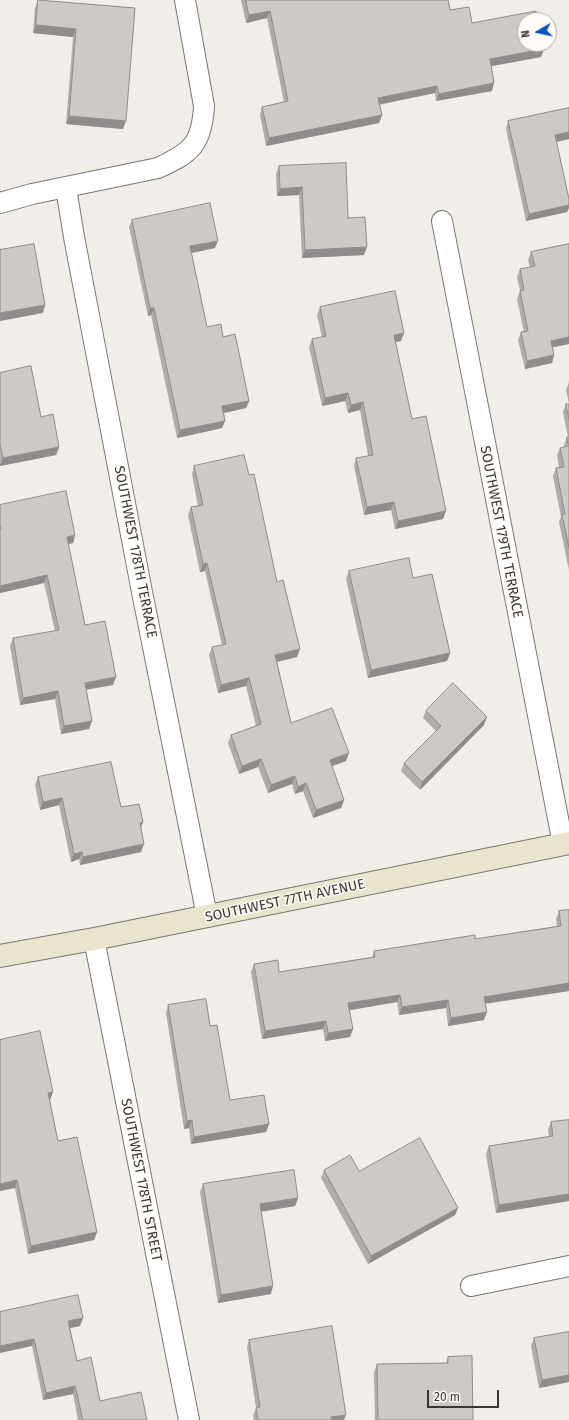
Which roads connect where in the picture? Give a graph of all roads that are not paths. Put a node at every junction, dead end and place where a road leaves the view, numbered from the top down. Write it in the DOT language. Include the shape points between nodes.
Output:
graph roads {
  1 [pos="185,0"];
  2 [pos="66,188"];
  3 [pos="0,203"];
  4 [pos="442,221"];
  5 [pos="566,843"];
  6 [pos="207,916"];
  7 [pos="94,939"];
  8 [pos="0,956"];
  9 [pos="569,1266"];
  10 [pos="471,1286"];
  11 [pos="189,1420"];
  1 -- 2 [label="street" via="204,106 199,137 189,150 176,160 158,168"];
  2 -- 3 [label="street"];
  2 -- 6 [label="street, SOUTHWEST 178TH TERRACE" via="142,592"];
  4 -- 5 [label="street, SOUTHWEST 179TH TERRACE"];
  5 -- 6 [label="street, SOUTHWEST 77TH AVENUE"];
  6 -- 7 [label="street, SOUTHWEST 77TH AVENUE"];
  7 -- 8 [label="street, SOUTHWEST 77TH AVENUE"];
  7 -- 11 [label="street, SOUTHWEST 178TH STREET"];
  9 -- 10 [label="street"];
}
